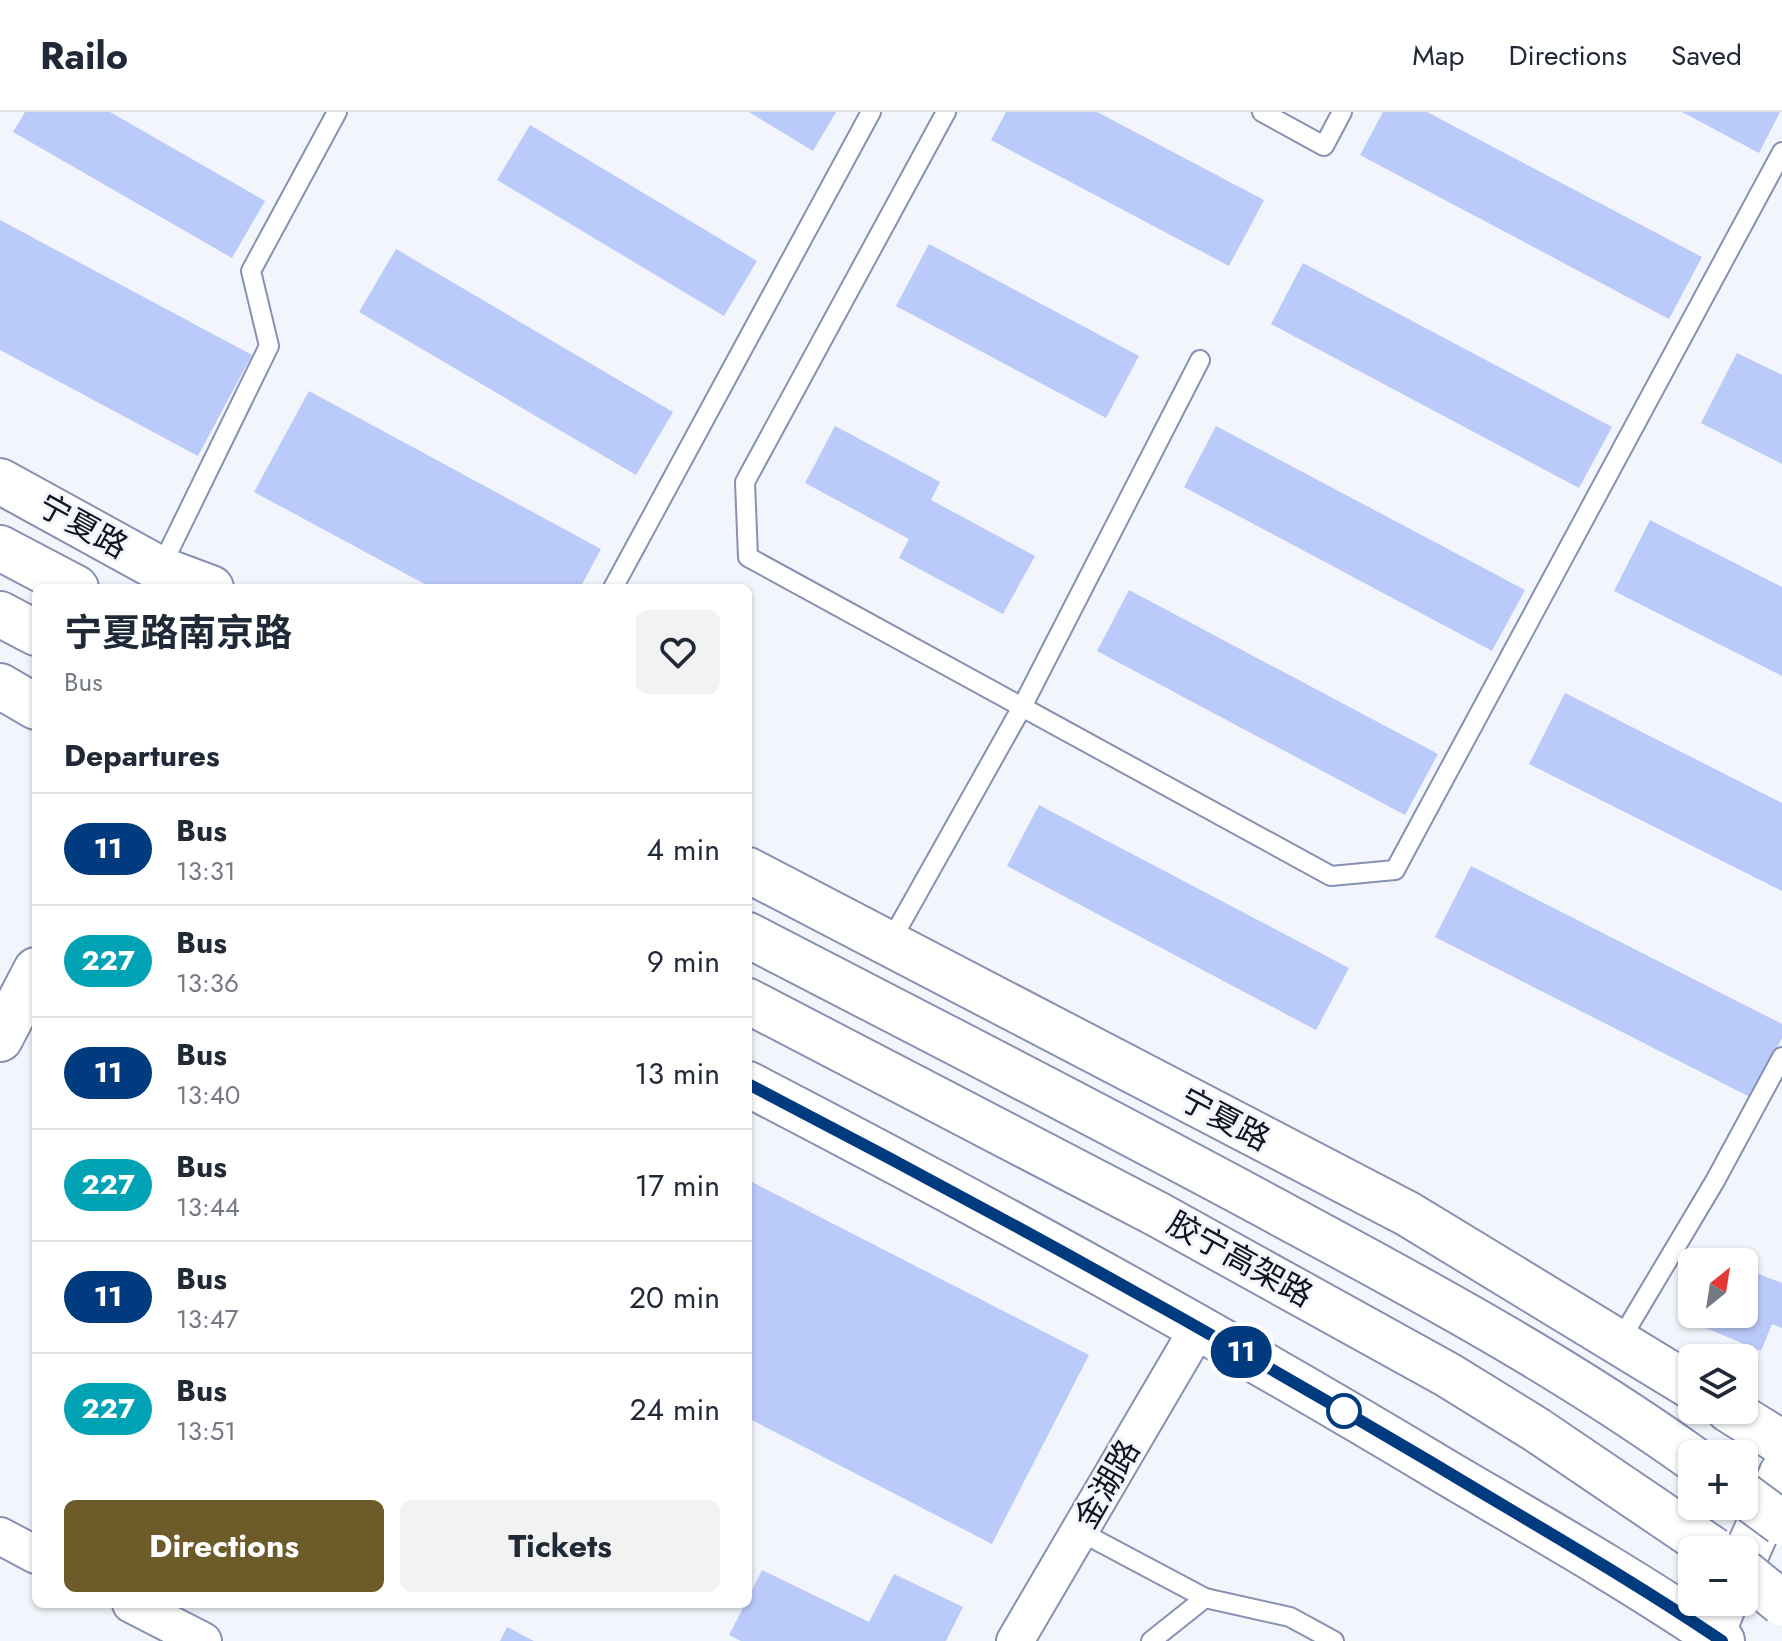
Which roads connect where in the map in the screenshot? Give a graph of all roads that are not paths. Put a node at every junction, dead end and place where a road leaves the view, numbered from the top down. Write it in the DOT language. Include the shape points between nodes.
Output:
graph roads {
  1 [pos="337,112"];
  2 [pos="871,112"];
  3 [pos="946,112"];
  4 [pos="1262,112"];
  5 [pos="1342,112"];
  6 [pos="1782,152"];
  7 [pos="1200,360"];
  8 [pos="0,481"];
  9 [pos="0,548"];
  10 [pos="173,578"];
  11 [pos="68,584"];
  12 [pos="196,584"];
  13 [pos="615,584"];
  14 [pos="0,614"];
  15 [pos="32,631"];
  16 [pos="0,686"];
  17 [pos="32,705"];
  18 [pos="1022,707"];
  19 [pos="752,872"];
  20 [pos="752,937"];
  21 [pos="889,944"];
  22 [pos="32,978"];
  23 [pos="752,1003"];
  24 [pos="0,1039"];
  25 [pos="1782,1057"];
  26 [pos="752,1086"];
  27 [pos="1199,1327"];
  28 [pos="1619,1342"];
  29 [pos="1678,1378"];
  30 [pos="1751,1424"];
  31 [pos="1782,1443"];
  32 [pos="1678,1449"];
  33 [pos="1782,1473"];
  34 [pos="1758,1505"];
  35 [pos="1782,1523"];
  36 [pos="1079,1531"];
  37 [pos="0,1536"];
  38 [pos="1693,1536"];
  39 [pos="1754,1536"];
  40 [pos="32,1553"];
  41 [pos="1758,1583"];
  42 [pos="1205,1598"];
  43 [pos="1782,1603"];
  44 [pos="139,1608"];
  45 [pos="1716,1629"];
  46 [pos="203,1641"];
  47 [pos="1015,1641"];
  48 [pos="1151,1641"];
  49 [pos="1334,1641"];
  1 -- 10 [label="lane" via="251,271 269,346"];
  2 -- 13 [label="lane"];
  3 -- 18 [label="lane" via="745,482 748,557"];
  4 -- 5 [label="lane" via="1324,146"];
  6 -- 18 [label="lane" via="1395,870 1331,876"];
  7 -- 18 [label="lane"];
  8 -- 10 [label="main road, 宁夏路"];
  9 -- 11 [label="main road"];
  10 -- 12 [label="main road, 宁夏路"];
  14 -- 15 [label="main road"];
  16 -- 17 [label="main road"];
  18 -- 21 [label="lane"];
  19 -- 21 [label="main road, 宁夏路"];
  20 -- 32 [label="main road, 胶宁高架路" via="1188,1163 1477,1321"];
  21 -- 28 [label="main road, 宁夏路" via="1408,1214"];
  22 -- 24 [label="main road"];
  23 -- 38 [label="main road, 胶宁高架路, bridge" via="1157,1214 1448,1375"];
  25 -- 28 [label="lane"];
  26 -- 27 [label="main road"];
  27 -- 36 [label="street, 金湖路"];
  27 -- 45 [label="main road"];
  28 -- 29 [label="main road, 宁夏路"];
  30 -- 31 [label="main road"];
  33 -- 39 [label="main road"];
  34 -- 35 [label="main road, bridge"];
  36 -- 42 [label="lane"];
  36 -- 47 [label="street, 金湖路"];
  37 -- 40 [label="street"];
  41 -- 43 [label="main road, bridge"];
  42 -- 48 [label="lane"];
  42 -- 49 [label="lane" via="1290,1617"];
  44 -- 46 [label="street"];
}
